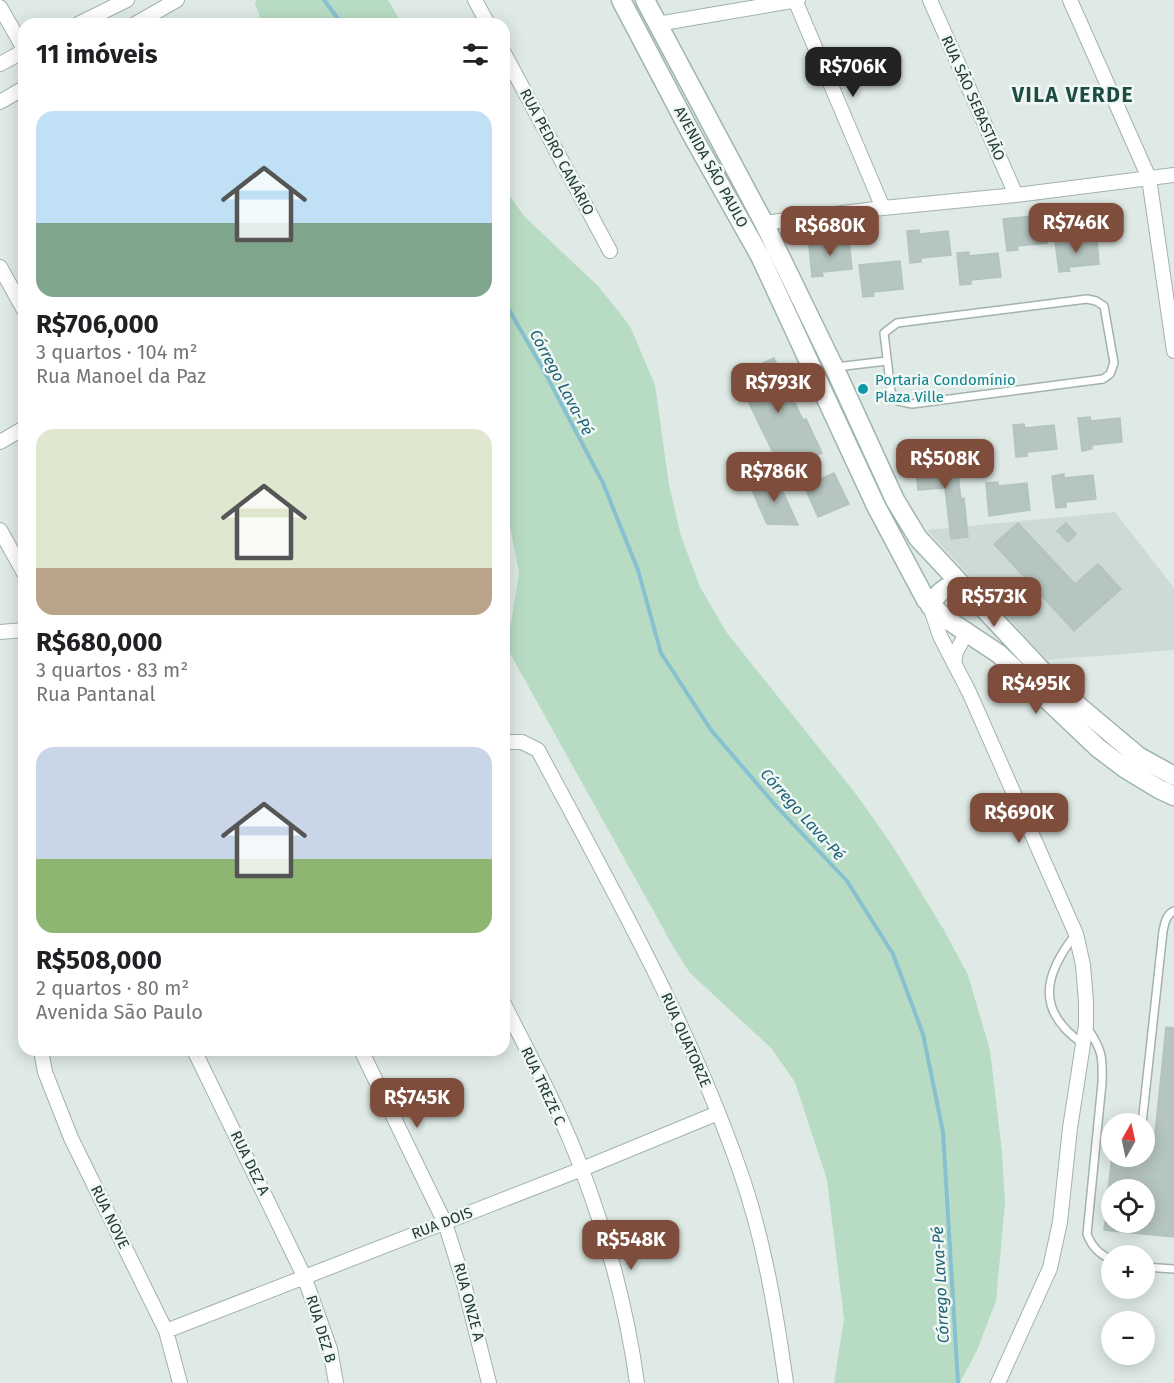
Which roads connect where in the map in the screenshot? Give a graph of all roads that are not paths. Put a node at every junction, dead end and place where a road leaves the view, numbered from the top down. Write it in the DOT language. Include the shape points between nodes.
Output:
graph roads {
  1 [pos="127,0"];
  2 [pos="177,0"];
  3 [pos="476,0"];
  4 [pos="621,0"];
  5 [pos="645,0"];
  6 [pos="796,0"];
  7 [pos="930,0"];
  8 [pos="1070,0"];
  9 [pos="0,7"];
  10 [pos="90,18"];
  11 [pos="158,18"];
  12 [pos="485,18"];
  13 [pos="657,24"];
  14 [pos="18,39"];
  15 [pos="18,54"];
  16 [pos="0,64"];
  17 [pos="510,64"];
  18 [pos="18,92"];
  19 [pos="0,102"];
  20 [pos="1174,174"];
  21 [pos="1149,178"];
  22 [pos="1016,195"];
  23 [pos="883,208"];
  24 [pos="764,224"];
  25 [pos="610,251"];
  26 [pos="1168,257"];
  27 [pos="0,267"];
  28 [pos="18,299"];
  29 [pos="1174,351"];
  30 [pos="887,361"];
  31 [pos="834,368"];
  32 [pos="18,432"];
  33 [pos="0,442"];
  34 [pos="0,530"];
  35 [pos="18,562"];
  36 [pos="960,584"];
  37 [pos="982,605"];
  38 [pos="930,606"];
  39 [pos="18,630"];
  40 [pos="0,632"];
  41 [pos="967,632"];
  42 [pos="954,664"];
  43 [pos="510,742"];
  44 [pos="1174,776"];
  45 [pos="1174,796"];
  46 [pos="1174,911"];
  47 [pos="1076,934"];
  48 [pos="510,1017"];
  49 [pos="1086,1025"];
  50 [pos="1083,1044"];
  51 [pos="42,1056"];
  52 [pos="197,1056"];
  53 [pos="364,1056"];
  54 [pos="718,1113"];
  55 [pos="1143,1113"];
  56 [pos="582,1169"];
  57 [pos="445,1223"];
  58 [pos="1101,1254"];
  59 [pos="1155,1268"];
  60 [pos="1174,1269"];
  61 [pos="304,1276"];
  62 [pos="166,1331"];
  63 [pos="180,1383"];
  64 [pos="336,1383"];
  65 [pos="489,1383"];
  66 [pos="637,1383"];
  67 [pos="786,1383"];
  68 [pos="998,1383"];
  1 -- 10 [label="street"];
  2 -- 11 [label="street"];
  3 -- 12 [label="street"];
  4 -- 38 [label="street, AVENIDA SÃO PAULO" via="760,256 876,506"];
  5 -- 13 [label="street, AVENIDA SÃO PAULO"];
  6 -- 13 [label="street"];
  6 -- 23 [label="street"];
  7 -- 22 [label="street, RUA SÃO SEBASTIÃO"];
  8 -- 21 [label="street"];
  9 -- 14 [label="street"];
  13 -- 24 [label="street, AVENIDA SÃO PAULO"];
  15 -- 16 [label="street"];
  17 -- 25 [label="street, RUA PEDRO CANÁRIO"];
  18 -- 19 [label="street"];
  20 -- 21 [label="street"];
  21 -- 22 [label="street"];
  21 -- 26 [label="street"];
  22 -- 23 [label="street"];
  23 -- 24 [label="street"];
  24 -- 31 [label="street, AVENIDA SÃO PAULO"];
  26 -- 29 [label="street"];
  27 -- 28 [label="street"];
  30 -- 30 [label="lane" via="891,392 898,401 912,404 1103,379 1114,363 1104,306 1087,299 897,323 884,333"];
  30 -- 31 [label="lane"];
  31 -- 36 [label="street, AVENIDA SÃO PAULO" via="895,500 918,538"];
  32 -- 33 [label="street"];
  34 -- 35 [label="street"];
  36 -- 37 [label="street, AVENIDA SÃO PAULO"];
  36 -- 38 [label="street" via="941,591"];
  37 -- 41 [label="street" via="981,615"];
  37 -- 44 [label="street, AVENIDA SÃO PAULO" via="1045,674 1108,733"];
  38 -- 41 [label="street, AVENIDA SÃO PAULO"];
  38 -- 42 [label="street"];
  39 -- 40 [label="street"];
  41 -- 42 [label="street"];
  41 -- 45 [label="street, AVENIDA SÃO PAULO" via="999,654 1098,747 1126,769"];
  42 -- 47 [label="street"];
  43 -- 54 [label="street, RUA QUATORZE" via="522,742 538,750 671,1005"];
  46 -- 55 [label="lane" via="1165,921 1163,931"];
  47 -- 49 [label="street" via="1083,965"];
  47 -- 50 [label="lane" via="1050,975 1050,992 1051,1007 1059,1022"];
  48 -- 56 [label="street, RUA TREZE C"];
  49 -- 50 [label="street"];
  49 -- 58 [label="lane" via="1100,1047 1103,1061 1087,1234"];
  50 -- 68 [label="street" via="1060,1222 1050,1268"];
  51 -- 62 [label="street, RUA NOVE" via="71,1138"];
  52 -- 61 [label="street, RUA DEZ A"];
  53 -- 57 [label="street, RUA ONZE A"];
  54 -- 56 [label="street, RUA DOIS"];
  54 -- 67 [label="street, RUA QUATORZE" via="741,1172 762,1248"];
  56 -- 57 [label="street, RUA DOIS"];
  56 -- 66 [label="street, RUA TREZE C" via="611,1254"];
  57 -- 61 [label="street, RUA DOIS"];
  57 -- 65 [label="street, RUA ONZE A"];
  59 -- 60 [label="lane"];
  61 -- 62 [label="street, RUA DOIS"];
  61 -- 64 [label="street, RUA DEZ B" via="330,1349"];
  62 -- 63 [label="street, RUA NOVE"];
}
